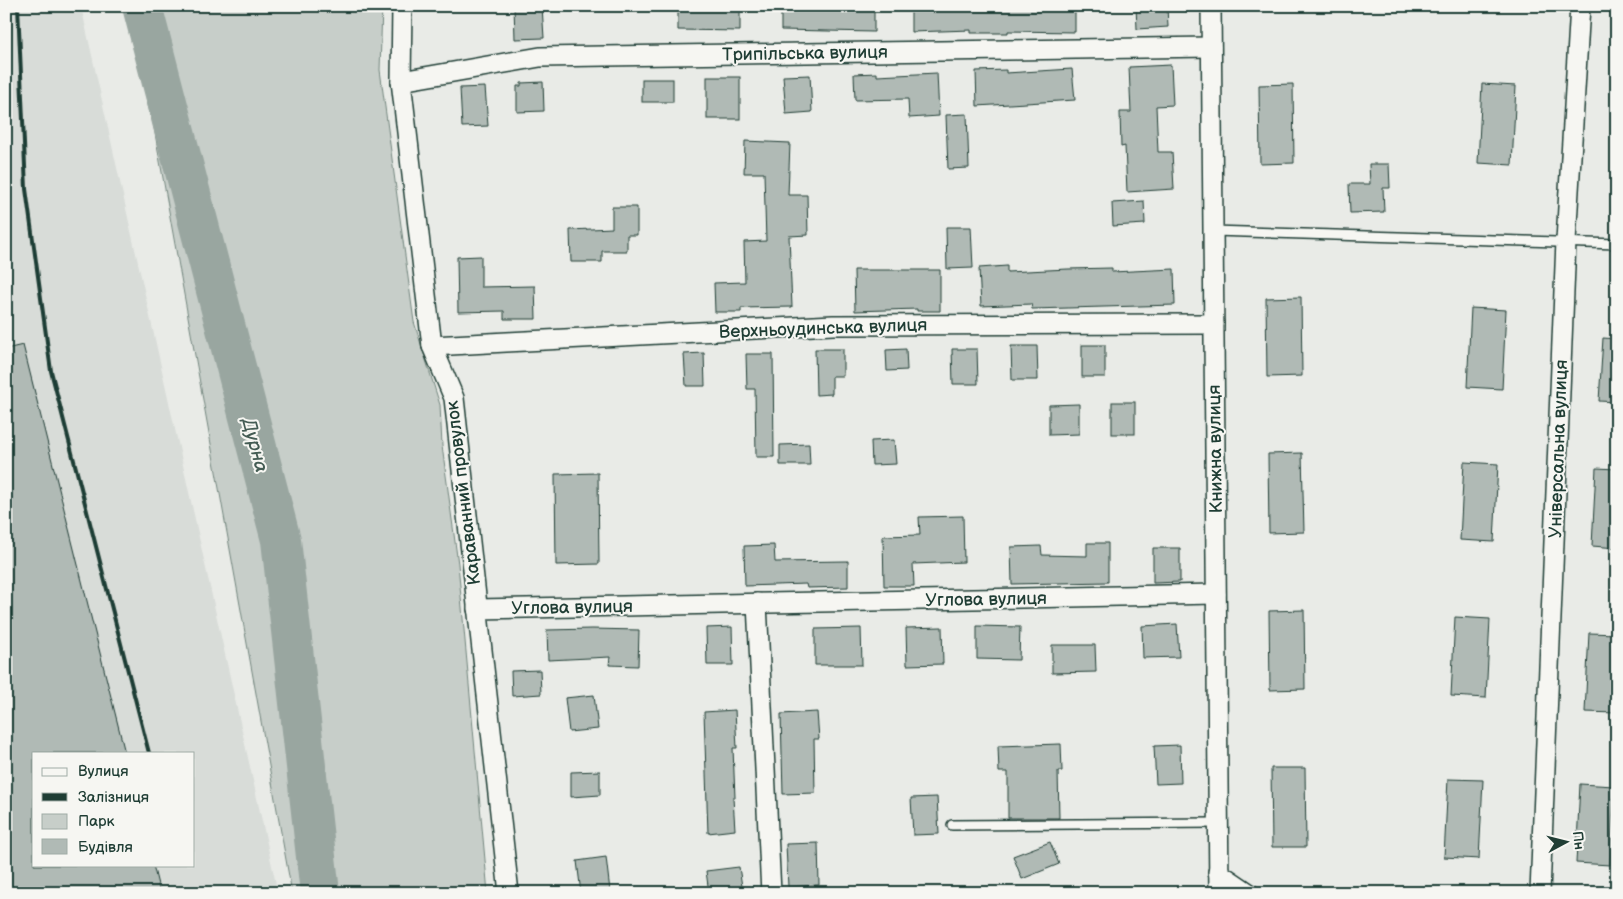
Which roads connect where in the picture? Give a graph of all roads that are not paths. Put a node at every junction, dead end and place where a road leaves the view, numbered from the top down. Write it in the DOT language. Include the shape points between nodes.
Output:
graph roads {
  1 [pos="402,6"];
  2 [pos="1211,6"];
  3 [pos="1580,6"];
  4 [pos="1211,47"];
  5 [pos="401,81"];
  6 [pos="1213,231"];
  7 [pos="1566,241"];
  8 [pos="1617,244"];
  9 [pos="1214,324"];
  10 [pos="432,346"];
  11 [pos="1216,594"];
  12 [pos="757,603"];
  13 [pos="477,609"];
  14 [pos="1218,823"];
  15 [pos="952,825"];
  16 [pos="1218,872"];
  17 [pos="509,893"];
  18 [pos="771,893"];
  19 [pos="1218,893"];
  20 [pos="1249,893"];
  21 [pos="1540,893"];
  1 -- 5 [label="street, Караванний провулок"];
  2 -- 4 [label="street, Книжна вулиця"];
  3 -- 7 [label="street, Універсальна вулиця"];
  4 -- 5 [label="street, Трипільська вулиця" via="540,57"];
  4 -- 6 [label="street, Книжна вулиця"];
  5 -- 10 [label="street, Караванний провулок"];
  6 -- 7 [label="lane"];
  6 -- 9 [label="street, Книжна вулиця"];
  7 -- 8 [label="lane"];
  7 -- 21 [label="street, Універсальна вулиця"];
  9 -- 10 [label="street, Верхньоудинська вулиця" via="832,325"];
  9 -- 11 [label="street, Книжна вулиця"];
  10 -- 13 [label="street, Караванний провулок" via="454,398"];
  11 -- 12 [label="street, Углова вулиця"];
  11 -- 14 [label="street, Книжна вулиця"];
  12 -- 13 [label="street, Углова вулиця"];
  12 -- 18 [label="street"];
  13 -- 17 [label="street, Караванний провулок"];
  14 -- 15 [label="lane"];
  14 -- 16 [label="street, Книжна вулиця"];
  16 -- 19 [label="street, Книжна вулиця"];
  16 -- 20 [label="street"];
}
